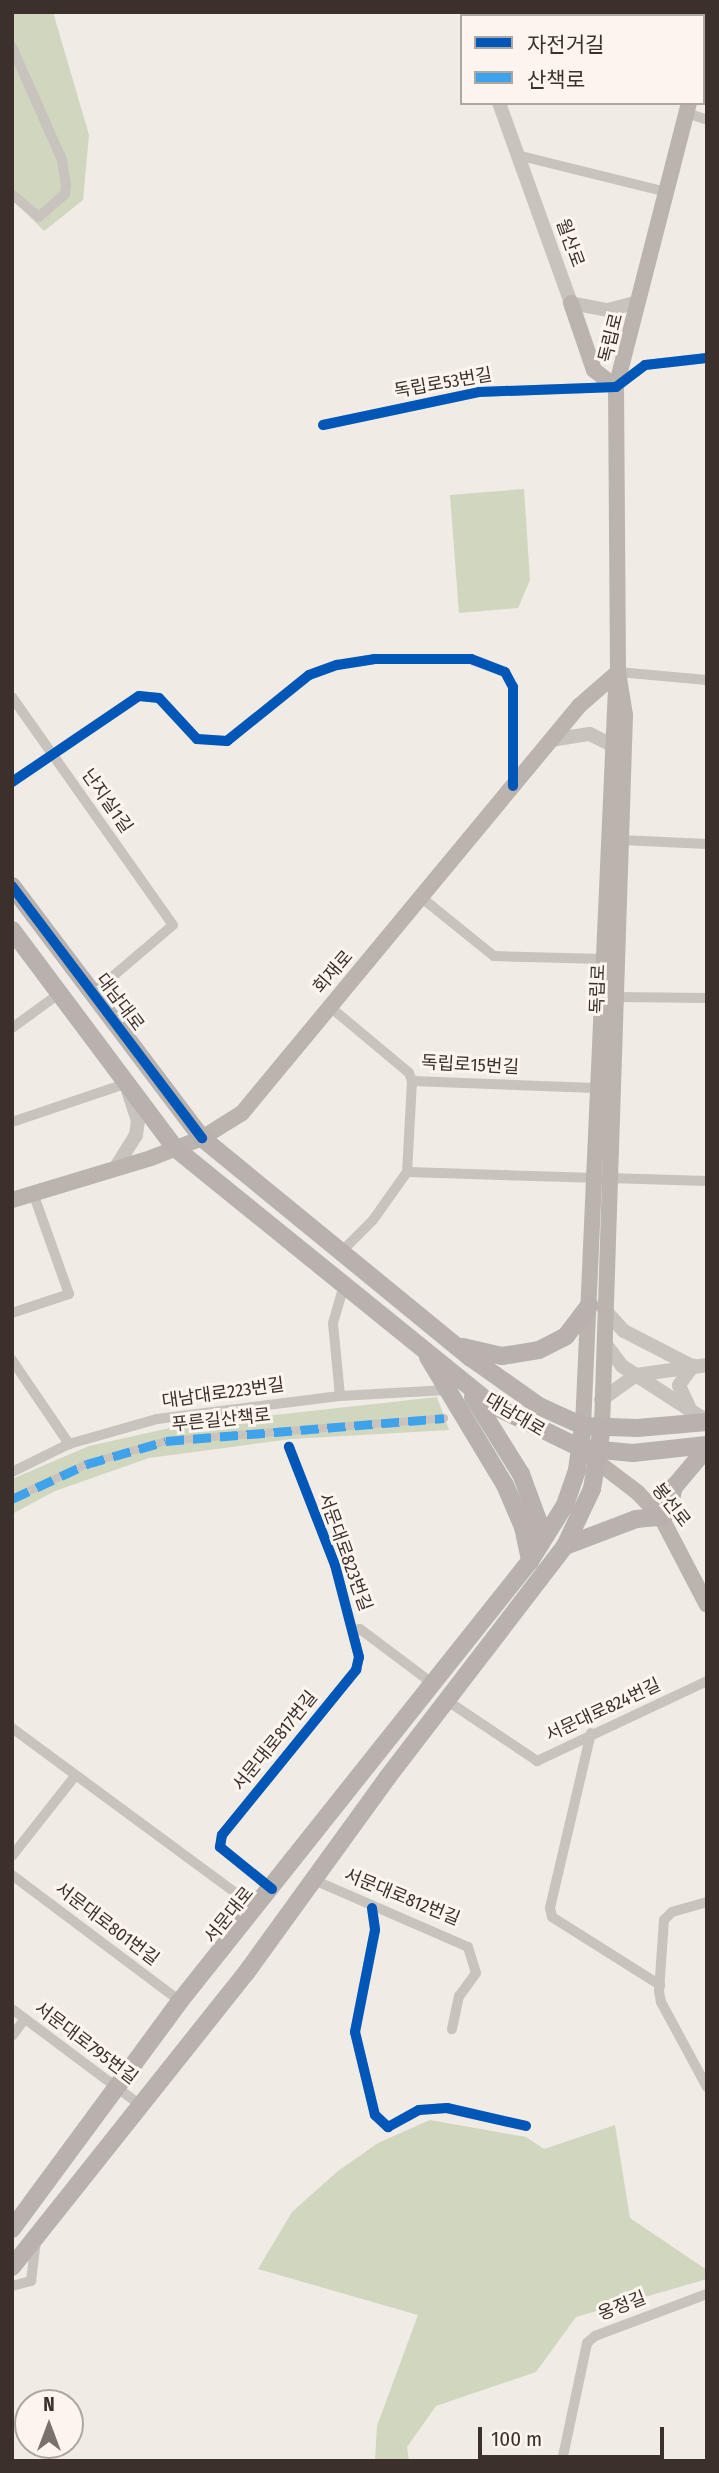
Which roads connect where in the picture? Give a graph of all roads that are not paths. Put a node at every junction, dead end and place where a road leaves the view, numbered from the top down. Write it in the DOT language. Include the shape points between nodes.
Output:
graph roads {
  1 [pos="12,47"];
  2 [pos="500,105"];
  3 [pos="688,108"];
  4 [pos="707,120"];
  5 [pos="517,155"];
  6 [pos="666,192"];
  7 [pos="12,194"];
  8 [pos="638,302"];
  9 [pos="571,303"];
  10 [pos="707,358"];
  11 [pos="617,387"];
  12 [pos="323,425"];
  13 [pos="618,672"];
  14 [pos="707,680"];
  15 [pos="12,697"];
  16 [pos="551,740"];
  17 [pos="610,744"];
  18 [pos="52,754"];
  19 [pos="12,782"];
  20 [pos="513,786"];
  21 [pos="621,841"];
  22 [pos="707,844"];
  23 [pos="12,886"];
  24 [pos="422,898"];
  25 [pos="12,930"];
  26 [pos="602,959"];
  27 [pos="60,993"];
  28 [pos="92,995"];
  29 [pos="617,997"];
  30 [pos="707,998"];
  31 [pos="329,1006"];
  32 [pos="12,1028"];
  33 [pos="412,1082"];
  34 [pos="125,1084"];
  35 [pos="596,1088"];
  36 [pos="12,1122"];
  37 [pos="202,1138"];
  38 [pos="175,1148"];
  39 [pos="116,1167"];
  40 [pos="407,1172"];
  41 [pos="601,1178"];
  42 [pos="707,1181"];
  43 [pos="33,1193"];
  44 [pos="12,1200"];
  45 [pos="344,1250"];
  46 [pos="345,1282"];
  47 [pos="596,1307"];
  48 [pos="12,1313"];
  49 [pos="602,1339"];
  50 [pos="421,1345"];
  51 [pos="456,1345"];
  52 [pos="12,1360"];
  53 [pos="700,1365"];
  54 [pos="454,1372"];
  55 [pos="636,1375"];
  56 [pos="447,1390"];
  57 [pos="340,1396"];
  58 [pos="601,1400"];
  59 [pos="444,1418"];
  60 [pos="702,1419"];
  61 [pos="583,1426"];
  62 [pos="602,1427"];
  63 [pos="69,1444"];
  64 [pos="707,1446"];
  65 [pos="289,1447"];
  66 [pos="580,1448"];
  67 [pos="598,1457"];
  68 [pos="12,1472"];
  69 [pos="12,1499"];
  70 [pos="664,1514"];
  71 [pos="541,1544"];
  72 [pos="565,1546"];
  73 [pos="530,1561"];
  74 [pos="706,1599"];
  75 [pos="354,1630"];
  76 [pos="356,1670"];
  77 [pos="707,1681"];
  78 [pos="432,1683"];
  79 [pos="446,1700"];
  80 [pos="12,1728"];
  81 [pos="591,1732"];
  82 [pos="75,1776"];
  83 [pos="12,1856"];
  84 [pos="12,1875"];
  85 [pos="314,1880"];
  86 [pos="272,1889"];
  87 [pos="707,1902"];
  88 [pos="256,1908"];
  89 [pos="372,1908"];
  90 [pos="660,1985"];
  91 [pos="180,2001"];
  92 [pos="12,2009"];
  93 [pos="25,2019"];
  94 [pos="452,2029"];
  95 [pos="12,2036"];
  96 [pos="117,2087"];
  97 [pos="707,2087"];
  98 [pos="139,2104"];
  99 [pos="526,2126"];
  100 [pos="12,2230"];
  101 [pos="37,2234"];
  102 [pos="12,2267"];
  103 [pos="12,2286"];
  104 [pos="707,2294"];
  105 [pos="562,2461"];
  1 -- 7 [label="street" via="62,160 66,185 65,194 39,217"];
  2 -- 5 [label="street, 월산로"];
  3 -- 4 [label="street"];
  3 -- 6 [label="main road, 독립로"];
  5 -- 6 [label="street"];
  5 -- 9 [label="street, 월산로"];
  6 -- 8 [label="main road, 독립로"];
  8 -- 9 [label="street" via="608,310"];
  8 -- 11 [label="main road, 독립로"];
  9 -- 11 [label="main road, 월산로" via="594,370"];
  10 -- 11 [label="street" via="645,365"];
  11 -- 12 [label="street, 독립로53번길" via="479,392"];
  11 -- 13 [label="main road, 독립로"];
  13 -- 14 [label="street"];
  13 -- 16 [label="main road, 회재로" via="579,706"];
  13 -- 17 [label="main road, 독립로"];
  13 -- 21 [label="main road, 독립로" via="625,715"];
  15 -- 18 [label="street, 난지실1길"];
  16 -- 17 [label="street" via="590,734"];
  16 -- 20 [label="main road, 회재로"];
  17 -- 26 [label="main road, 독립로"];
  18 -- 19 [label="street"];
  18 -- 20 [label="street" via="139,696 159,698 197,739 227,741 309,675 337,665 374,659 484,661 505,672 513,687"];
  18 -- 28 [label="street, 난지실1길" via="173,925"];
  20 -- 24 [label="main road, 회재로"];
  21 -- 22 [label="street"];
  21 -- 29 [label="main road, 독립로"];
  23 -- 28 [label="main road, 대남대로"];
  24 -- 26 [label="street" via="494,956"];
  24 -- 31 [label="main road, 회재로"];
  25 -- 27 [label="main road, 대남대로"];
  26 -- 35 [label="main road, 독립로"];
  27 -- 32 [label="street"];
  27 -- 34 [label="main road, 대남대로"];
  28 -- 37 [label="main road, 대남대로"];
  29 -- 30 [label="street"];
  29 -- 41 [label="main road, 독립로"];
  31 -- 33 [label="street, 독립로15번길" via="409,1073"];
  31 -- 37 [label="main road, 회재로" via="242,1113"];
  33 -- 35 [label="street, 독립로15번길"];
  33 -- 40 [label="street"];
  34 -- 36 [label="street"];
  34 -- 38 [label="main road, 대남대로"];
  34 -- 39 [label="street" via="138,1121 136,1135"];
  35 -- 41 [label="main road, 독립로"];
  37 -- 38 [label="main road, 회재로"];
  37 -- 45 [label="main road, 대남대로"];
  38 -- 39 [label="main road, 회재로"];
  38 -- 46 [label="main road, 대남대로"];
  39 -- 43 [label="main road, 회재로"];
  40 -- 41 [label="street"];
  40 -- 45 [label="street" via="373,1220"];
  41 -- 42 [label="street"];
  41 -- 47 [label="main road, 독립로"];
  43 -- 44 [label="main road, 회재로"];
  43 -- 48 [label="street" via="69,1294"];
  45 -- 51 [label="main road, 대남대로"];
  46 -- 50 [label="main road, 대남대로"];
  46 -- 57 [label="street" via="333,1323"];
  47 -- 49 [label="main road, 독립로"];
  47 -- 51 [label="main road" via="566,1336 539,1350 502,1356"];
  47 -- 53 [label="street" via="638,1339"];
  47 -- 61 [label="main road, 독립로"];
  49 -- 55 [label="street" via="610,1354"];
  49 -- 58 [label="main road, 독립로"];
  50 -- 54 [label="main road, 대남대로"];
  50 -- 56 [label="main road"];
  51 -- 61 [label="main road, 대남대로" via="539,1406"];
  52 -- 63 [label="street"];
  53 -- 55 [label="street"];
  53 -- 60 [label="street" via="679,1385"];
  54 -- 66 [label="main road, 대남대로" via="492,1405"];
  54 -- 71 [label="main road" via="521,1474 539,1523"];
  55 -- 58 [label="street"];
  55 -- 60 [label="street"];
  56 -- 57 [label="street, 대남대로223번길"];
  56 -- 73 [label="main road" via="505,1485 523,1527"];
  57 -- 63 [label="street, 대남대로223번길" via="157,1419"];
  58 -- 62 [label="main road, 독립로"];
  59 -- 69 [label="street, 푸른길산책로" via="166,1441 87,1464"];
  60 -- 62 [label="main road, 대남대로"];
  60 -- 64 [label="main road" via="693,1429 694,1440"];
  61 -- 62 [label="main road, 대남대로"];
  61 -- 66 [label="main road, 서문대로"];
  62 -- 67 [label="main road"];
  63 -- 68 [label="street, 대남대로223번길"];
  64 -- 67 [label="main road, 대남대로"];
  64 -- 70 [label="main road" via="674,1488"];
  65 -- 75 [label="street, 서문대로823번길"];
  66 -- 67 [label="main road, 대남대로"];
  66 -- 71 [label="main road, 서문대로" via="565,1505"];
  67 -- 70 [label="main road, 봉선로"];
  67 -- 72 [label="main road" via="585,1511"];
  70 -- 72 [label="main road" via="625,1522"];
  70 -- 74 [label="main road, 봉선로"];
  71 -- 73 [label="main road, 서문대로"];
  72 -- 79 [label="main road"];
  73 -- 78 [label="main road, 서문대로"];
  75 -- 76 [label="street, 서문대로823번길"];
  75 -- 78 [label="street" via="360,1629"];
  76 -- 86 [label="street, 서문대로817번길" via="222,1835 220,1847"];
  77 -- 81 [label="street, 서문대로824번길"];
  78 -- 86 [label="main road, 서문대로"];
  79 -- 81 [label="street, 서문대로824번길" via="537,1761"];
  79 -- 85 [label="main road"];
  80 -- 82 [label="street"];
  81 -- 90 [label="street" via="550,1908 552,1917"];
  82 -- 83 [label="street"];
  82 -- 88 [label="street"];
  84 -- 91 [label="street, 서문대로801번길"];
  85 -- 89 [label="street, 서문대로812번길"];
  85 -- 98 [label="main road" via="207,2024"];
  86 -- 88 [label="main road, 서문대로"];
  87 -- 90 [label="street" via="672,1912 664,1920"];
  88 -- 91 [label="main road, 서문대로"];
  89 -- 94 [label="street, 서문대로812번길" via="468,1947 475,1973 459,1996"];
  89 -- 99 [label="street" via="376,1930 355,2032 375,2115 388,2127 419,2110 447,2108"];
  90 -- 97 [label="street" via="660,2002"];
  91 -- 96 [label="main road, 서문대로"];
  92 -- 93 [label="street, 서문대로795번길"];
  93 -- 95 [label="street"];
  93 -- 96 [label="street, 서문대로795번길"];
  96 -- 98 [label="street, 서문대로795번길"];
  96 -- 100 [label="main road, 서문대로"];
  98 -- 101 [label="main road"];
  101 -- 102 [label="main road"];
  101 -- 103 [label="street" via="31,2281"];
  104 -- 105 [label="street, 옹정길" via="587,2343"];
}
